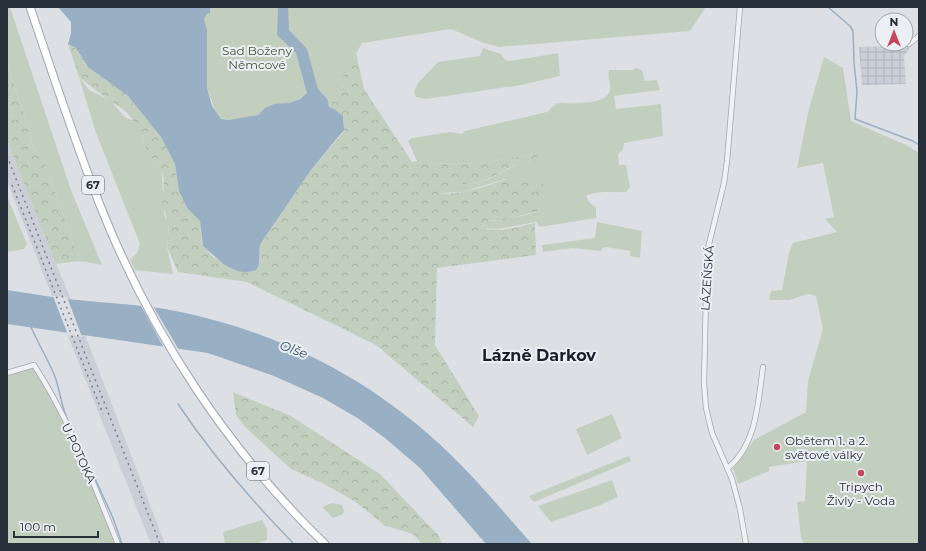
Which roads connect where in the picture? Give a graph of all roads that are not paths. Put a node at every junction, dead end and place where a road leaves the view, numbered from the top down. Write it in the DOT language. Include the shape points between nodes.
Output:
graph roads {
  1 [pos="30,7"];
  2 [pos="740,7"];
  3 [pos="763,367"];
  4 [pos="7,373"];
  5 [pos="728,468"];
  6 [pos="118,544"];
  7 [pos="326,544"];
  8 [pos="746,544"];
  1 -- 7 [label="main road, 67" via="104,215 158,325 198,391 226,430 261,475"];
  2 -- 5 [label="street, LÁZEŇSKÁ" via="727,161 707,252 705,301 706,408 712,433"];
  3 -- 5 [label="street" via="757,413 748,444"];
  4 -- 6 [label="street, U POTOKA" via="34,365 52,395 88,471"];
  5 -- 8 [label="street, LÁZEŇSKÁ" via="740,508"];
}
